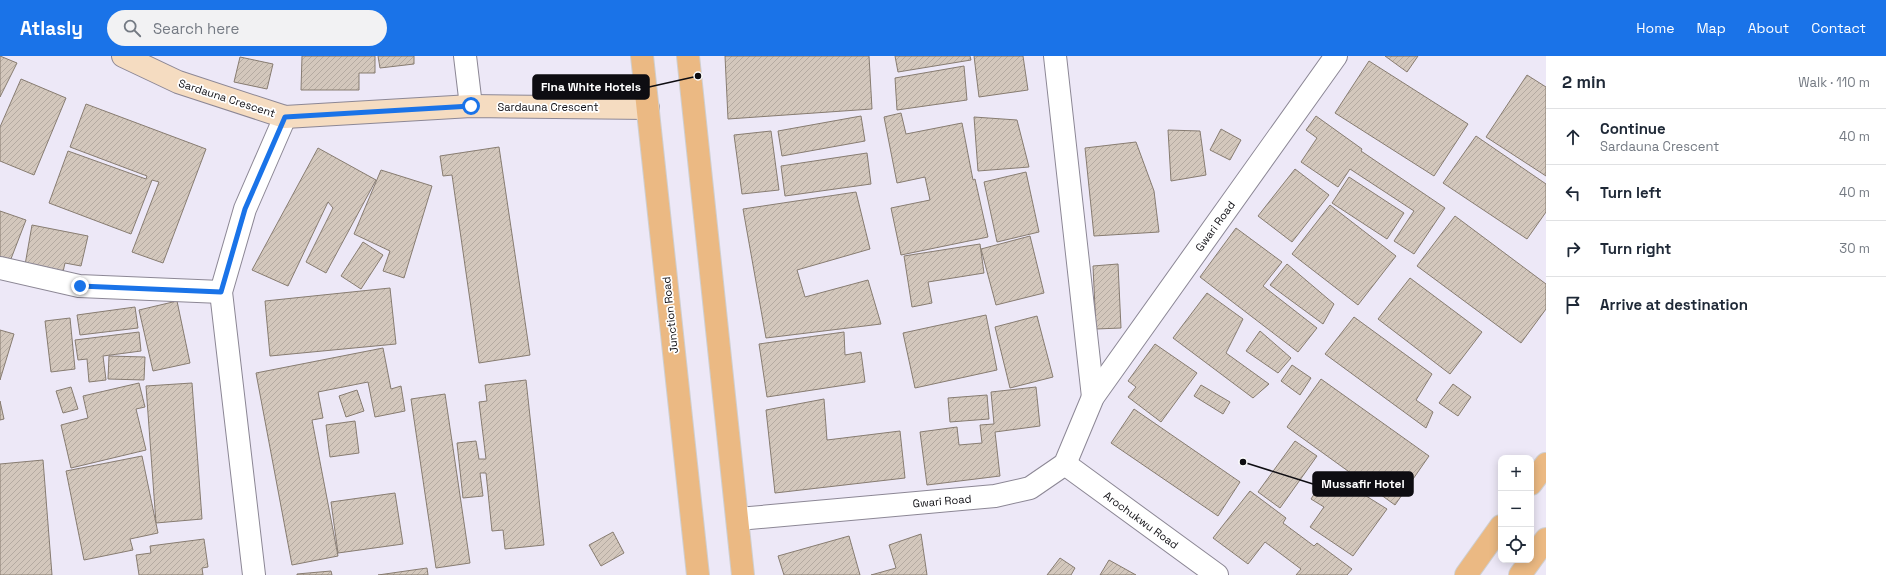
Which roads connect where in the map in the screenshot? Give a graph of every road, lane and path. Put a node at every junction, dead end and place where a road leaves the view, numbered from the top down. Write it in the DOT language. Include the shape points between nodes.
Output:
graph roads {
  1 [pos="123,56"];
  2 [pos="465,56"];
  3 [pos="642,56"];
  4 [pos="688,56"];
  5 [pos="1055,56"];
  6 [pos="1336,56"];
  7 [pos="471,106"];
  8 [pos="648,108"];
  9 [pos="285,117"];
  10 [pos="0,268"];
  11 [pos="221,292"];
  12 [pos="1093,396"];
  13 [pos="1065,464"];
  14 [pos="1546,464"];
  15 [pos="1534,480"];
  16 [pos="738,519"];
  17 [pos="1500,527"];
  18 [pos="1546,539"];
  19 [pos="254,575"];
  20 [pos="698,575"];
  21 [pos="743,575"];
  22 [pos="1217,575"];
  23 [pos="1466,575"];
  24 [pos="1520,575"];
  1 -- 9 [label="street, Sardauna Crescent" via="178,82"];
  2 -- 7 [label="street"];
  3 -- 8 [label="main road, Junction Road"];
  4 -- 16 [label="main road"];
  5 -- 12 [label="street, Gwari Road"];
  6 -- 12 [label="street, Gwari Road"];
  7 -- 8 [label="street, Sardauna Crescent"];
  7 -- 9 [label="street, Sardauna Crescent"];
  8 -- 20 [label="main road, Junction Road"];
  9 -- 11 [label="street" via="245,209"];
  10 -- 11 [label="street" via="80,286"];
  11 -- 19 [label="street"];
  12 -- 13 [label="street, Gwari Road"];
  13 -- 16 [label="street, Gwari Road" via="1030,488 995,496"];
  13 -- 22 [label="street, Arochukwu Road"];
  14 -- 15 [label="main road"];
  16 -- 21 [label="main road"];
  17 -- 23 [label="main road"];
  18 -- 24 [label="main road"];
}
